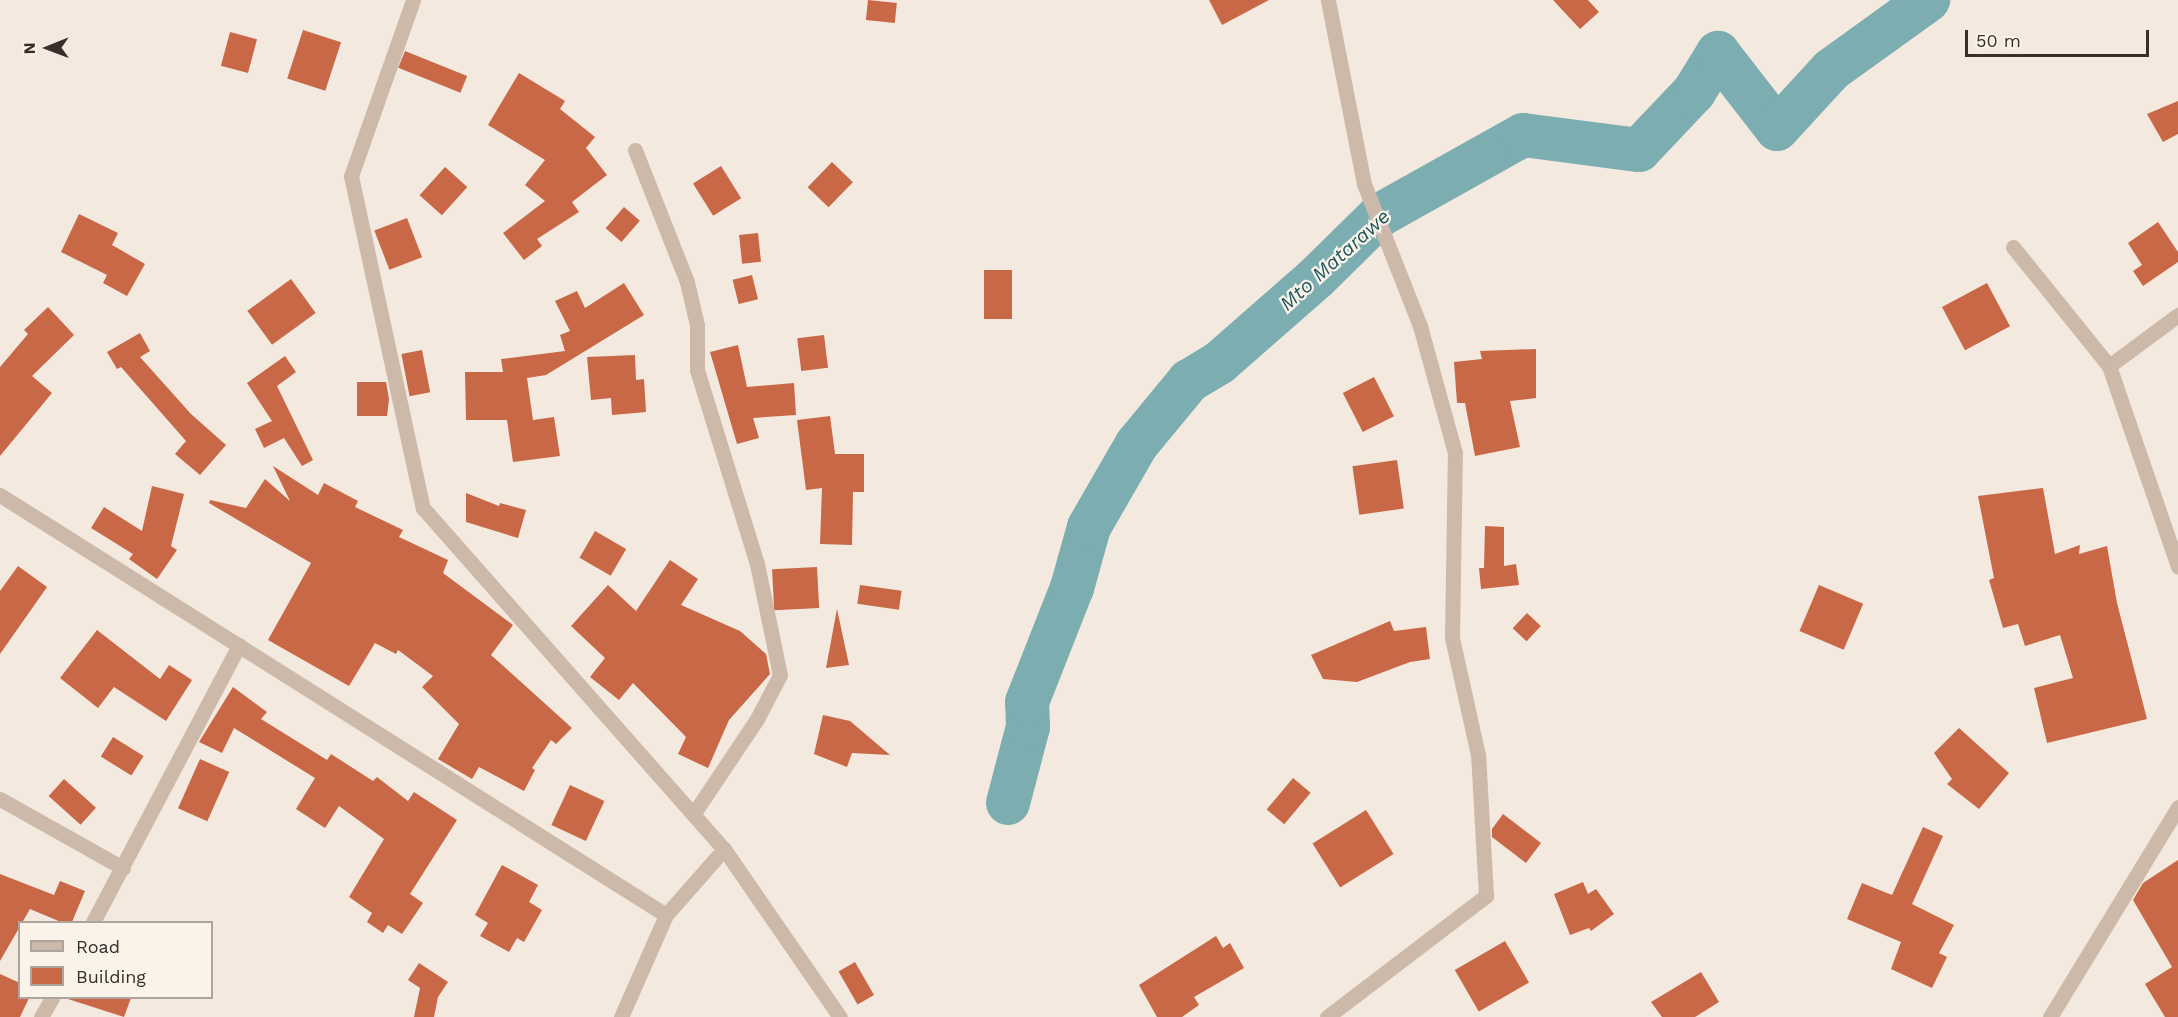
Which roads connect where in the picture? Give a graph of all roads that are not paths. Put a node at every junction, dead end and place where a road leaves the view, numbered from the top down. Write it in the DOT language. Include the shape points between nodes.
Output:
graph roads {
  1 [pos="413,0"];
  2 [pos="1328,0"];
  3 [pos="635,150"];
  4 [pos="2013,247"];
  5 [pos="2178,315"];
  6 [pos="2109,366"];
  7 [pos="0,495"];
  8 [pos="2178,566"];
  9 [pos="239,645"];
  10 [pos="0,799"];
  11 [pos="2178,807"];
  12 [pos="694,813"];
  13 [pos="724,849"];
  14 [pos="123,868"];
  15 [pos="666,915"];
  16 [pos="94,921"];
  17 [pos="51,999"];
  18 [pos="41,1017"];
  19 [pos="621,1017"];
  20 [pos="840,1017"];
  21 [pos="1328,1017"];
  22 [pos="2050,1017"];
  1 -- 12 [label="street" via="351,176 423,508"];
  2 -- 21 [label="street" via="1364,184 1420,326 1455,453 1452,638 1478,754 1486,896"];
  3 -- 12 [label="street" via="687,282 697,326 698,370 758,564 780,675 757,719"];
  4 -- 6 [label="street"];
  5 -- 6 [label="street"];
  6 -- 8 [label="street"];
  7 -- 9 [label="street"];
  9 -- 14 [label="street"];
  9 -- 15 [label="street"];
  10 -- 14 [label="street"];
  11 -- 22 [label="street"];
  12 -- 13 [label="street"];
  13 -- 15 [label="street"];
  13 -- 20 [label="street"];
  14 -- 16 [label="street"];
  15 -- 19 [label="street"];
  17 -- 18 [label="street"];
}
